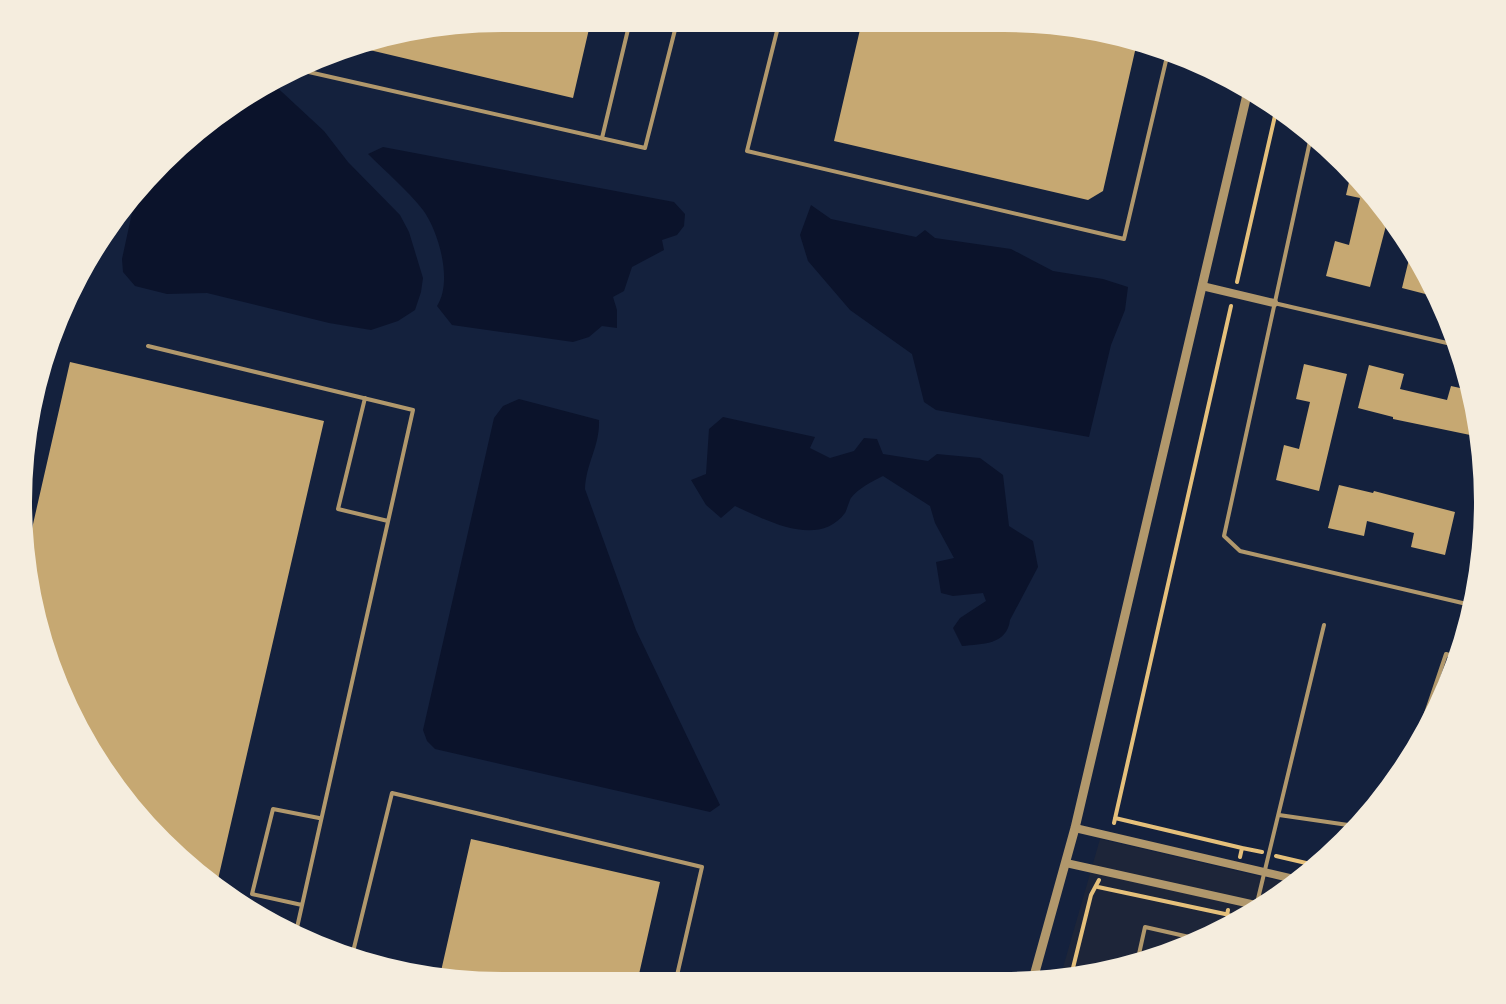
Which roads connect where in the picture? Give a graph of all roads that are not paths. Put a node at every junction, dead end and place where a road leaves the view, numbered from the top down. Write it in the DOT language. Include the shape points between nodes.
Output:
graph roads {
  1 [pos="627,33"];
  2 [pos="674,33"];
  3 [pos="777,33"];
  4 [pos="1166,61"];
  5 [pos="312,73"];
  6 [pos="1246,99"];
  7 [pos="602,138"];
  8 [pos="1309,145"];
  9 [pos="1202,286"];
  10 [pos="1274,303"];
  11 [pos="1446,343"];
  12 [pos="148,346"];
  13 [pos="365,398"];
  14 [pos="388,521"];
  15 [pos="1462,603"];
  16 [pos="1324,625"];
  17 [pos="1448,655"];
  18 [pos="1433,693"];
  19 [pos="1279,815"];
  20 [pos="321,818"];
  21 [pos="1346,824"];
  22 [pos="1076,828"];
  23 [pos="1066,863"];
  24 [pos="1264,872"];
  25 [pos="1286,877"];
  26 [pos="1260,895"];
  27 [pos="1247,904"];
  28 [pos="302,905"];
  29 [pos="298,925"];
  30 [pos="1184,936"];
  31 [pos="354,948"];
  32 [pos="1139,952"];
  33 [pos="1036,970"];
  34 [pos="678,972"];
  1 -- 7 [label="lane"];
  2 -- 7 [label="lane" via="645,148"];
  3 -- 4 [label="lane" via="747,152 1124,238"];
  5 -- 7 [label="lane"];
  6 -- 9 [label="street"];
  8 -- 10 [label="lane"];
  9 -- 10 [label="street"];
  9 -- 22 [label="street"];
  10 -- 11 [label="lane"];
  10 -- 15 [label="lane" via="1224,536 1240,551"];
  12 -- 13 [label="lane"];
  13 -- 14 [label="lane" via="413,410"];
  13 -- 14 [label="lane" via="338,510"];
  14 -- 20 [label="lane"];
  16 -- 19 [label="lane"];
  17 -- 18 [label="lane"];
  19 -- 21 [label="lane"];
  19 -- 24 [label="lane"];
  20 -- 28 [label="lane"];
  20 -- 28 [label="lane" via="273,809 252,894"];
  22 -- 23 [label="street"];
  22 -- 24 [label="street"];
  23 -- 27 [label="street"];
  23 -- 33 [label="street"];
  24 -- 25 [label="street"];
  24 -- 26 [label="lane"];
  28 -- 29 [label="lane"];
  30 -- 32 [label="lane" via="1145,927"];
  31 -- 34 [label="lane" via="392,792 702,867"];
}
